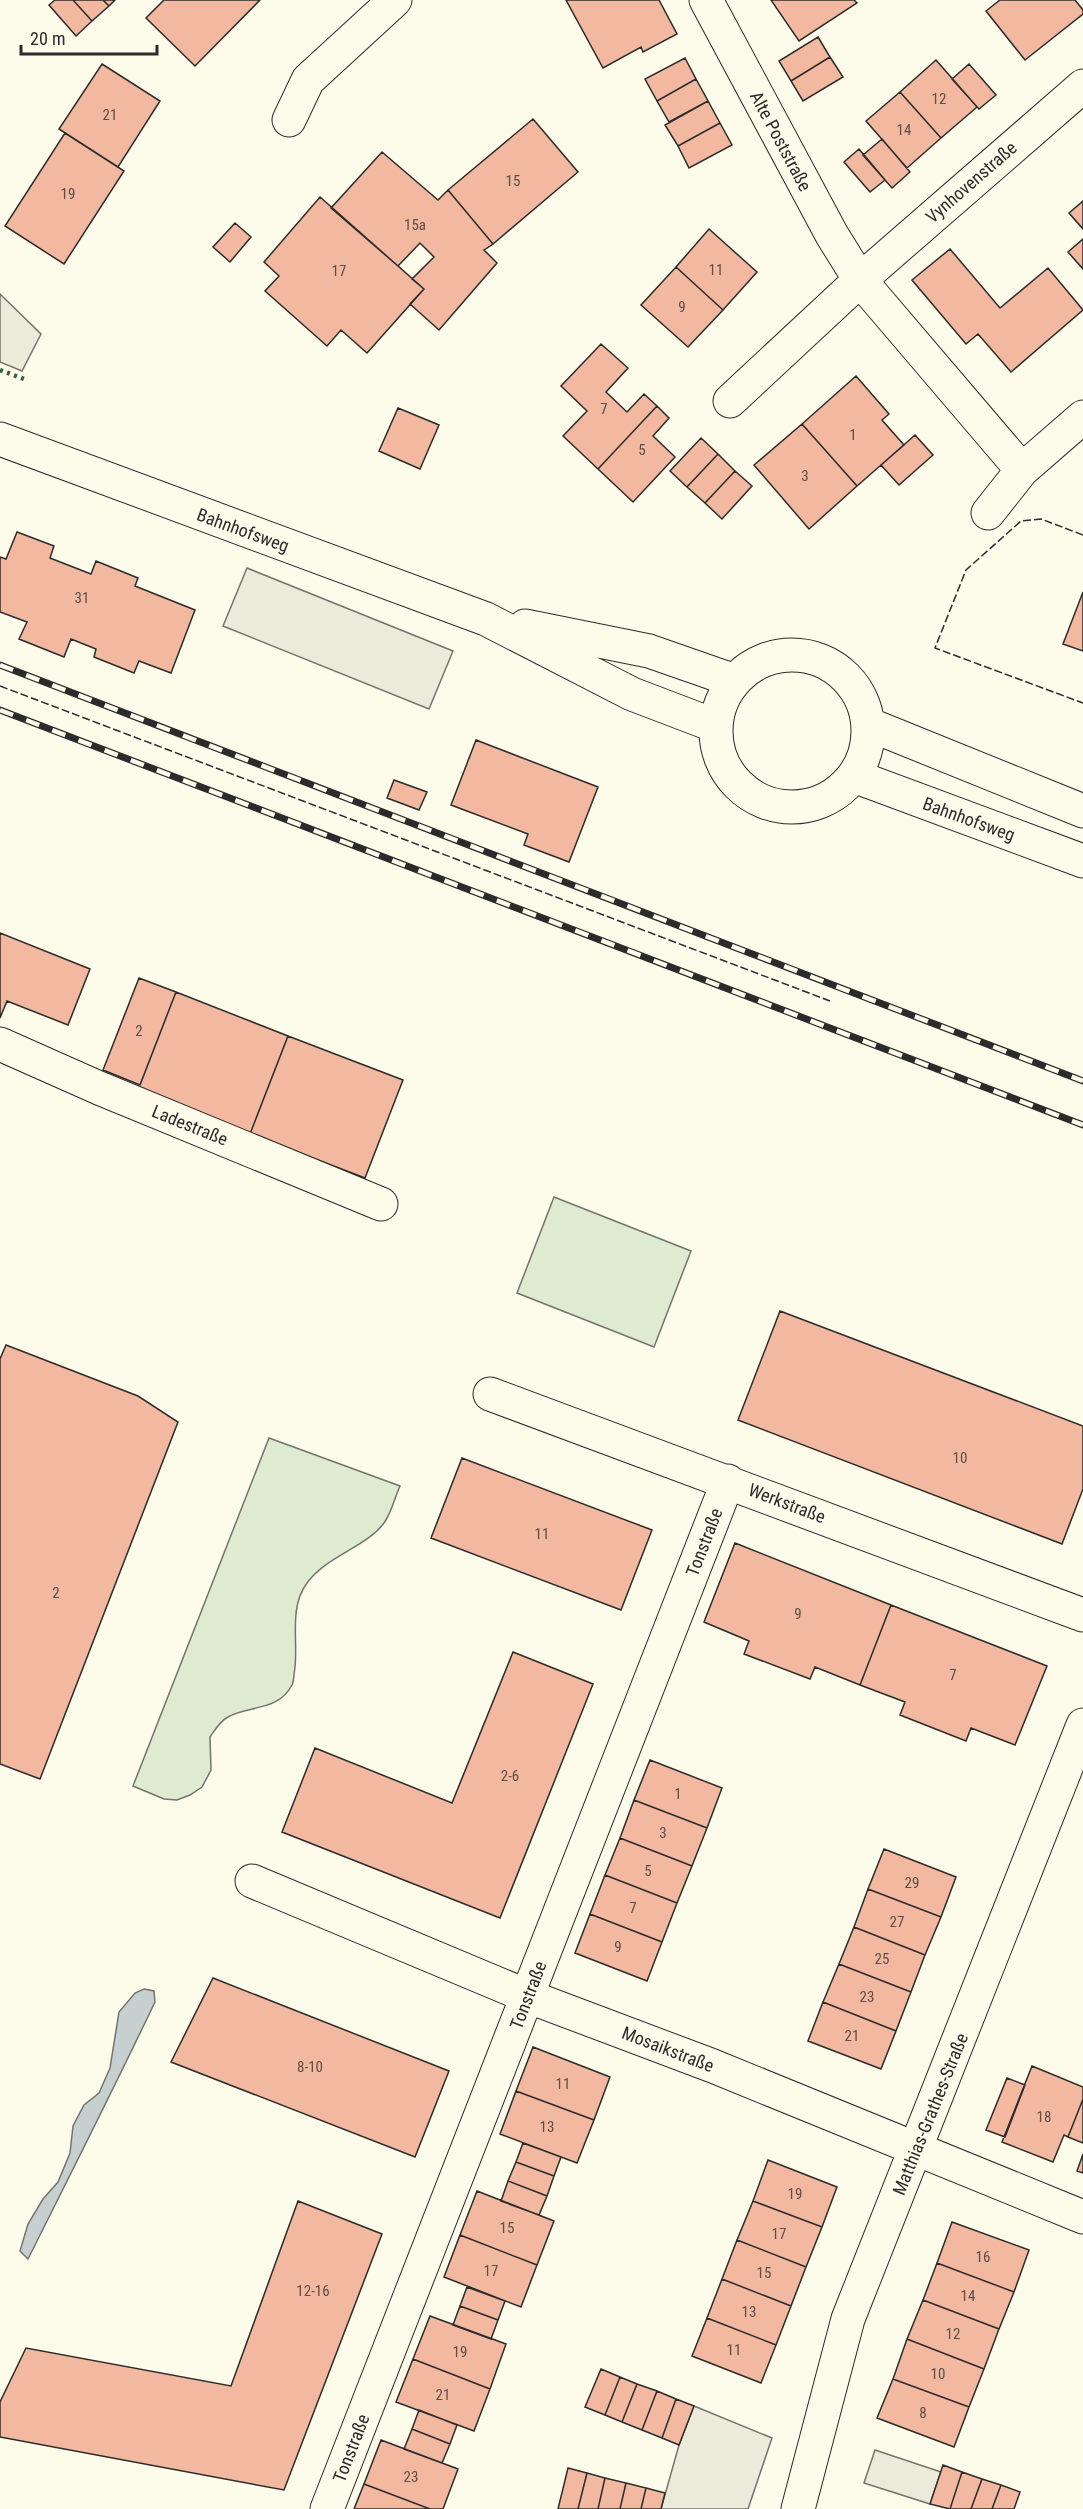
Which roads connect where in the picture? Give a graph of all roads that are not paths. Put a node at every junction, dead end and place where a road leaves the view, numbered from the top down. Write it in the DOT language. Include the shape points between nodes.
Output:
graph roads {
  1 [pos="395,0"];
  2 [pos="706,0"];
  3 [pos="1083,86"];
  4 [pos="289,120"];
  5 [pos="860,280"];
  6 [pos="730,401"];
  7 [pos="1083,417"];
  8 [pos="0,440"];
  9 [pos="1022,470"];
  10 [pos="988,513"];
  11 [pos="486,619"];
  12 [pos="735,681"];
  13 [pos="868,724"];
  14 [pos="716,726"];
  15 [pos="854,776"];
  16 [pos="1083,811"];
  17 [pos="1083,861"];
  18 [pos="0,1044"];
  19 [pos="381,1204"];
  20 [pos="490,1394"];
  21 [pos="728,1481"];
  22 [pos="1083,1615"];
  23 [pos="1083,1725"];
  24 [pos="252,1881"];
  25 [pos="527,1996"];
  26 [pos="916,2149"];
  27 [pos="1083,2217"];
  28 [pos="327,2509"];
  29 [pos="798,2509"];
  1 -- 4 [label="street" via="308,80"];
  2 -- 5 [label="street, Alte Poststraße"];
  3 -- 5 [label="street, Vynhovenstraße"];
  5 -- 6 [label="street"];
  5 -- 9 [label="street, Alte Poststraße"];
  7 -- 9 [label="street"];
  8 -- 11 [label="street, Bahnhofsweg"];
  9 -- 10 [label="street"];
  11 -- 12 [label="street, Bahnhofsweg" via="649,651"];
  11 -- 14 [label="street, Bahnhofsweg" via="632,694"];
  12 -- 13 [label="street" via="755,665 778,657 803,656 827,664 848,679 862,700"];
  12 -- 14 [label="street" via="719,710"];
  13 -- 15 [label="street" via="863,760"];
  13 -- 16 [label="street"];
  14 -- 15 [label="street" via="717,743 730,776 759,801 794,808 828,799"];
  15 -- 17 [label="street, Bahnhofsweg"];
  18 -- 19 [label="street, Ladestraße"];
  20 -- 21 [label="street, Werkstraße"];
  21 -- 22 [label="street, Werkstraße"];
  21 -- 25 [label="street, Tonstraße"];
  23 -- 26 [label="street, Matthias-Grathes-Straße"];
  24 -- 25 [label="street, Mosaikstraße"];
  25 -- 26 [label="street, Mosaikstraße"];
  25 -- 28 [label="street, Tonstraße"];
  26 -- 27 [label="street, Mosaikstraße"];
  26 -- 29 [label="street, Matthias-Grathes-Straße" via="848,2319"];
}
